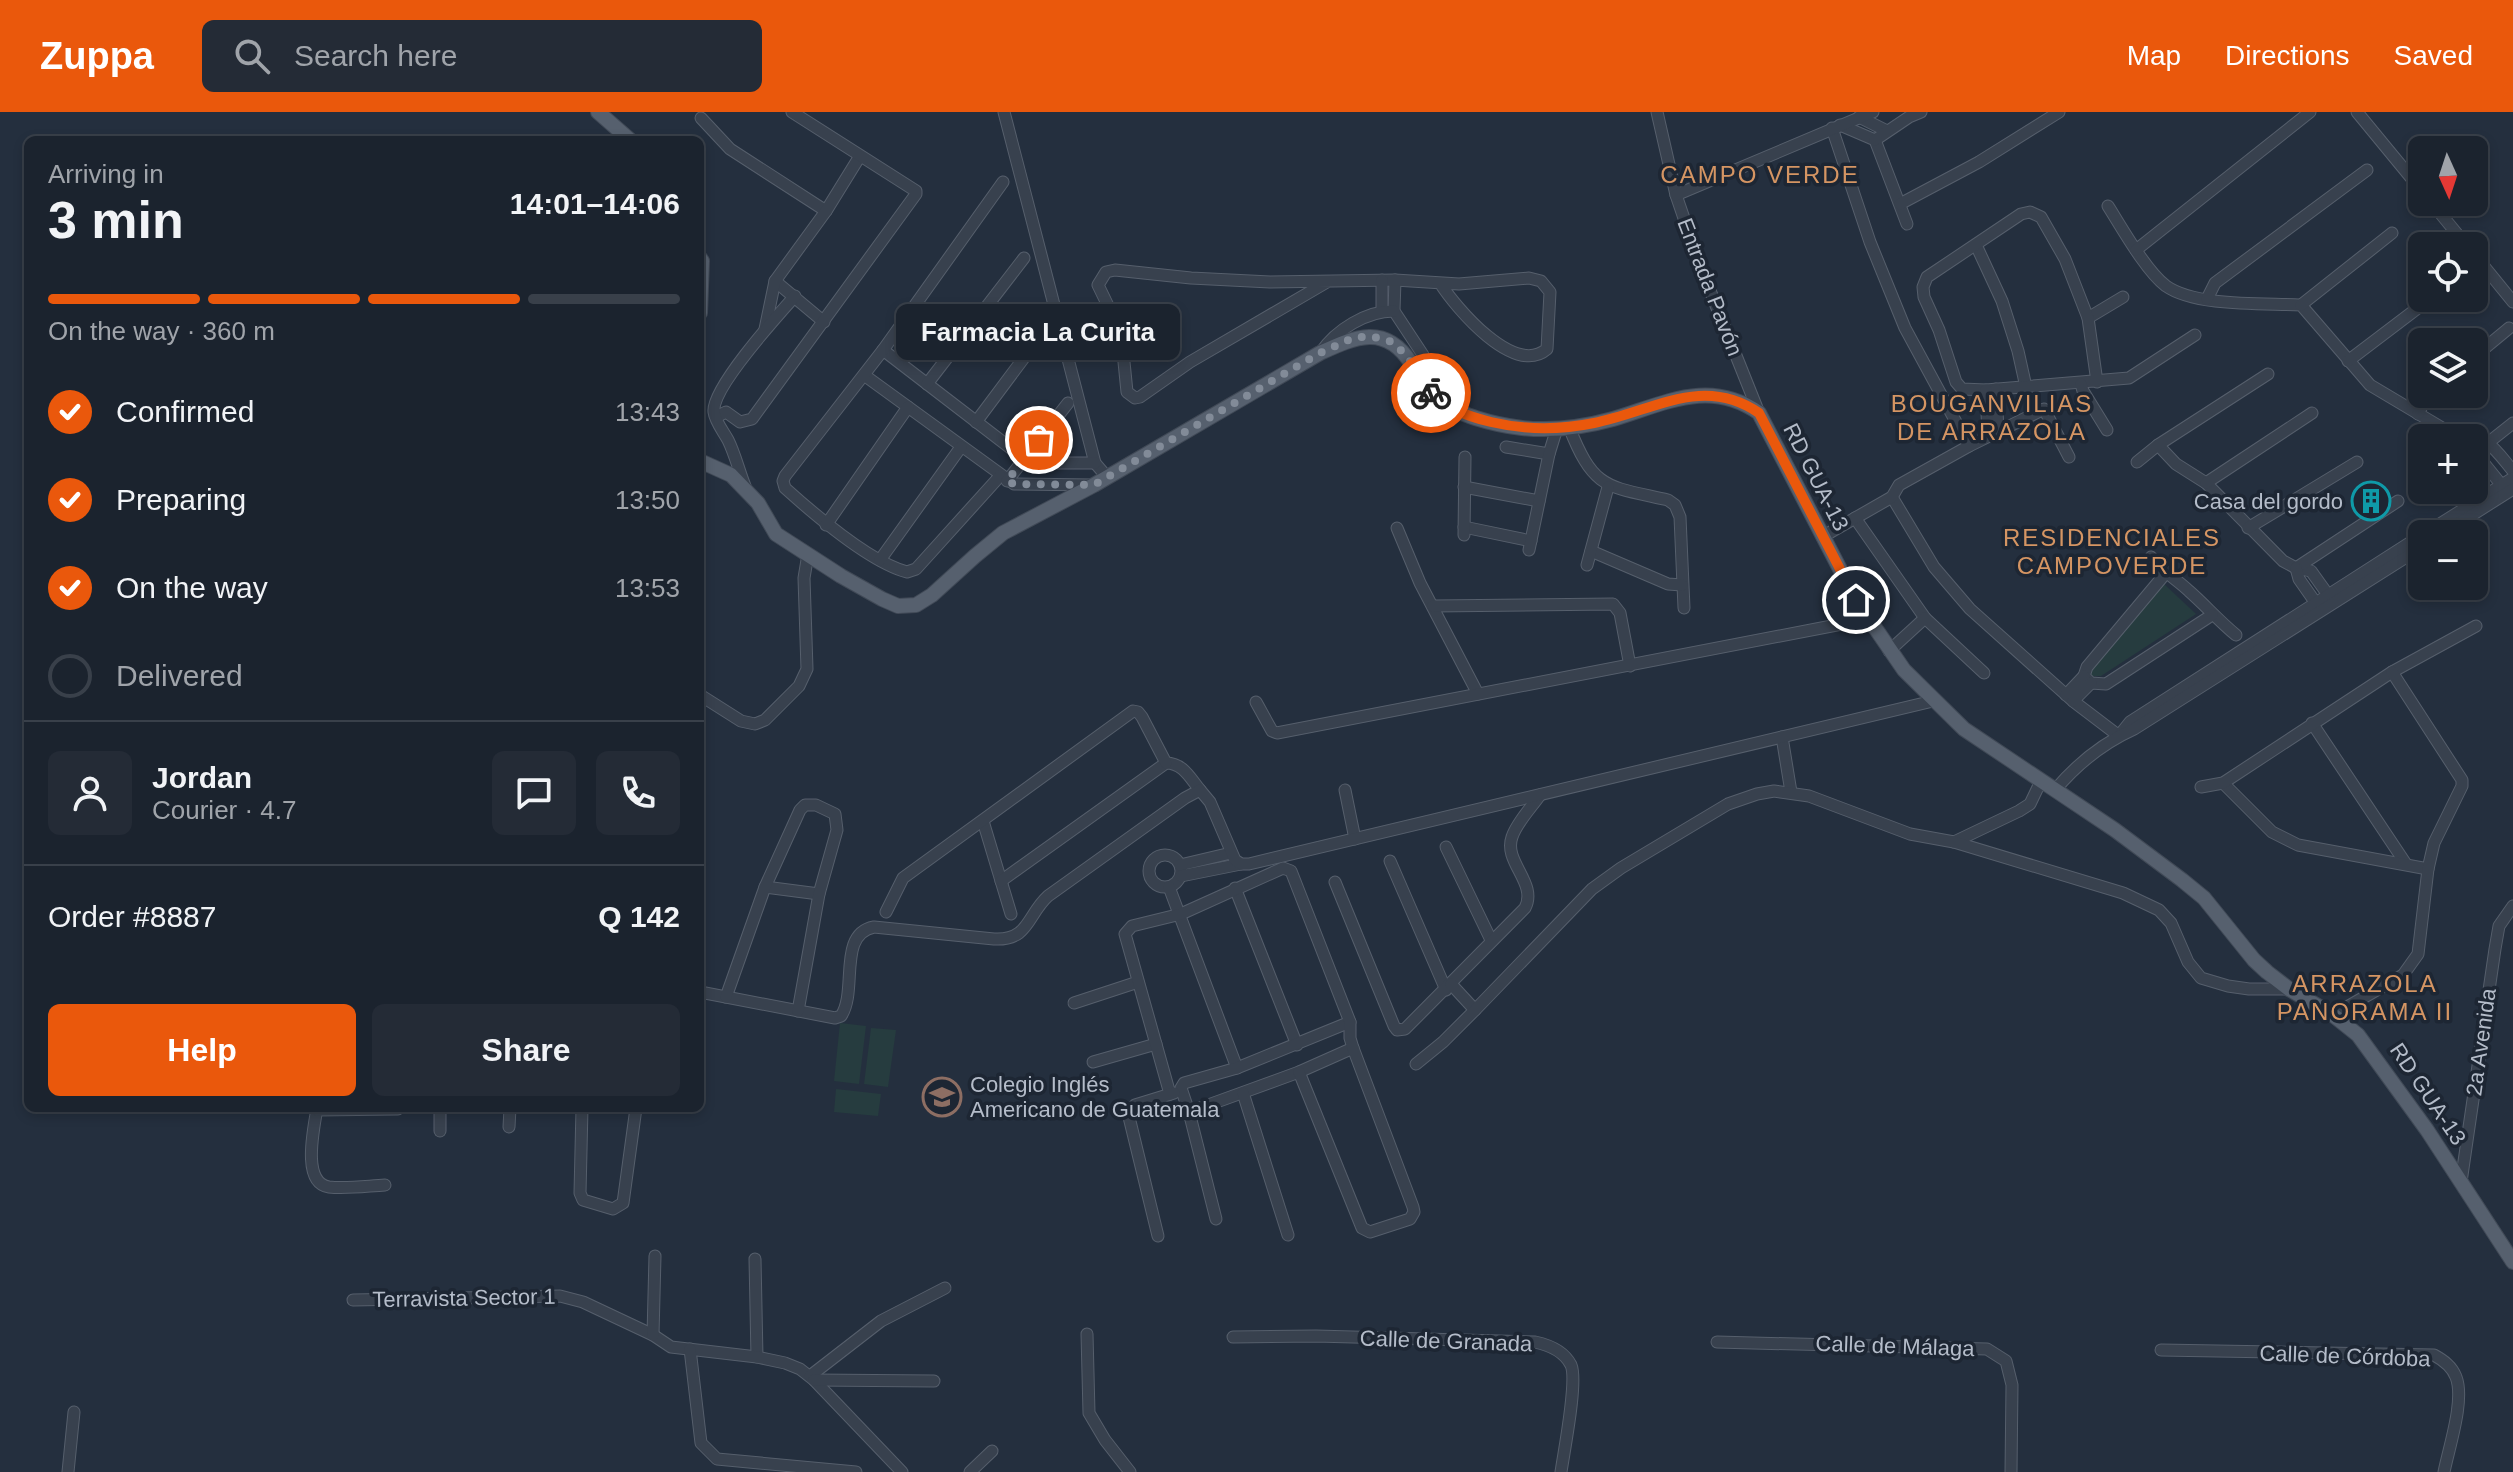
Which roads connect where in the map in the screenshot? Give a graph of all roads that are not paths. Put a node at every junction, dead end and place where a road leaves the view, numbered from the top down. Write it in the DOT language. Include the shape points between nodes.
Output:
graph roads {
  1 [pos="598,112"];
  2 [pos="792,112"];
  3 [pos="1004,112"];
  4 [pos="1657,112"];
  5 [pos="1873,112"];
  6 [pos="1921,112"];
  7 [pos="2059,112"];
  8 [pos="2310,112"];
  9 [pos="2357,112"];
  10 [pos="1859,117"];
  11 [pos="701,118"];
  12 [pos="1836,126"];
  13 [pos="1887,131"];
  14 [pos="625,136"];
  15 [pos="1875,140"];
  16 [pos="860,156"];
  17 [pos="2367,170"];
  18 [pos="2408,174"];
  19 [pos="1003,182"];
  20 [pos="1676,195"];
  21 [pos="1900,204"];
  22 [pos="2108,206"];
  23 [pos="826,211"];
  24 [pos="2442,216"];
  25 [pos="1907,224"];
  26 [pos="2456,232"];
  27 [pos="2392,233"];
  28 [pos="1976,245"];
  29 [pos="2136,250"];
  30 [pos="1024,258"];
  31 [pos="2488,271"];
  32 [pos="1389,280"];
  33 [pos="775,281"];
  34 [pos="1327,282"];
  35 [pos="1440,283"];
  36 [pos="795,296"];
  37 [pos="2123,297"];
  38 [pos="2207,299"];
  39 [pos="2513,302"];
  40 [pos="2301,305"];
  41 [pos="1388,311"];
  42 [pos="2413,312"];
  43 [pos="2088,318"];
  44 [pos="824,322"];
  45 [pos="2509,328"];
  46 [pos="765,329"];
  47 [pos="1044,331"];
  48 [pos="2195,335"];
  49 [pos="2488,345"];
  50 [pos="883,350"];
  51 [pos="1320,353"];
  52 [pos="2348,361"];
  53 [pos="2268,374"];
  54 [pos="864,375"];
  55 [pos="2097,382"];
  56 [pos="927,384"];
  57 [pos="2081,384"];
  58 [pos="2026,387"];
  59 [pos="1991,390"];
  60 [pos="1439,401"];
  61 [pos="1068,403"];
  62 [pos="908,407"];
  63 [pos="2421,408"];
  64 [pos="1759,413"];
  65 [pos="2312,413"];
  66 [pos="2418,414"];
  67 [pos="716,417"];
  68 [pos="976,422"];
  69 [pos="2513,423"];
  70 [pos="2436,424"];
  71 [pos="1563,427"];
  72 [pos="2107,430"];
  73 [pos="1993,434"];
  74 [pos="2489,442"];
  75 [pos="2158,445"];
  76 [pos="1969,446"];
  77 [pos="961,447"];
  78 [pos="1506,447"];
  79 [pos="1549,454"];
  80 [pos="1465,457"];
  81 [pos="2069,457"];
  82 [pos="1027,461"];
  83 [pos="2137,462"];
  84 [pos="2357,462"];
  85 [pos="704,463"];
  86 [pos="1095,463"];
  87 [pos="2488,467"];
  88 [pos="2513,471"];
  89 [pos="1107,477"];
  90 [pos="2513,478"];
  91 [pos="1004,479"];
  92 [pos="2206,483"];
  93 [pos="1028,485"];
  94 [pos="1094,485"];
  95 [pos="1464,487"];
  96 [pos="1608,487"];
  97 [pos="2508,489"];
  98 [pos="747,491"];
  99 [pos="1892,497"];
  100 [pos="1539,501"];
  101 [pos="2398,501"];
  102 [pos="1855,518"];
  103 [pos="2451,520"];
  104 [pos="2463,520"];
  105 [pos="826,525"];
  106 [pos="1397,528"];
  107 [pos="2248,528"];
  108 [pos="1822,537"];
  109 [pos="2408,545"];
  110 [pos="1591,551"];
  111 [pos="808,554"];
  112 [pos="2408,555"];
  113 [pos="2151,557"];
  114 [pos="880,560"];
  115 [pos="1587,565"];
  116 [pos="2296,568"];
  117 [pos="2165,574"];
  118 [pos="1682,585"];
  119 [pos="2330,599"];
  120 [pos="1433,606"];
  121 [pos="2318,606"];
  122 [pos="1684,608"];
  123 [pos="2212,615"];
  124 [pos="1925,618"];
  125 [pos="1868,619"];
  126 [pos="2476,626"];
  127 [pos="2236,635"];
  128 [pos="1889,651"];
  129 [pos="1630,666"];
  130 [pos="2392,672"];
  131 [pos="1984,673"];
  132 [pos="2088,679"];
  133 [pos="1478,694"];
  134 [pos="704,698"];
  135 [pos="2070,698"];
  136 [pos="1933,701"];
  137 [pos="1256,702"];
  138 [pos="2312,723"];
  139 [pos="2119,736"];
  140 [pos="1782,737"];
  141 [pos="1166,763"];
  142 [pos="2041,781"];
  143 [pos="2223,783"];
  144 [pos="2201,787"];
  145 [pos="1200,790"];
  146 [pos="1345,790"];
  147 [pos="2055,790"];
  148 [pos="1791,792"];
  149 [pos="1540,795"];
  150 [pos="983,821"];
  151 [pos="1355,839"];
  152 [pos="1954,842"];
  153 [pos="1446,847"];
  154 [pos="1231,853"];
  155 [pos="1390,861"];
  156 [pos="1241,864"];
  157 [pos="2406,864"];
  158 [pos="2428,869"];
  159 [pos="1181,870"];
  160 [pos="1001,881"];
  161 [pos="1335,882"];
  162 [pos="765,887"];
  163 [pos="1169,887"];
  164 [pos="1235,888"];
  165 [pos="819,894"];
  166 [pos="2513,906"];
  167 [pos="886,912"];
  168 [pos="1011,914"];
  169 [pos="1181,914"];
  170 [pos="1491,940"];
  171 [pos="1138,982"];
  172 [pos="1449,987"];
  173 [pos="2289,989"];
  174 [pos="704,993"];
  175 [pos="726,997"];
  176 [pos="1074,1003"];
  177 [pos="1475,1010"];
  178 [pos="798,1011"];
  179 [pos="2333,1015"];
  180 [pos="1350,1022"];
  181 [pos="1156,1044"];
  182 [pos="1297,1045"];
  183 [pos="1353,1048"];
  184 [pos="1093,1062"];
  185 [pos="1416,1064"];
  186 [pos="1237,1068"];
  187 [pos="1299,1072"];
  188 [pos="1176,1093"];
  189 [pos="1243,1093"];
  190 [pos="317,1112"];
  191 [pos="440,1112"];
  192 [pos="510,1112"];
  193 [pos="582,1112"];
  194 [pos="635,1112"];
  195 [pos="1189,1112"];
  196 [pos="509,1127"];
  197 [pos="440,1131"];
  198 [pos="2461,1182"];
  199 [pos="385,1185"];
  200 [pos="1216,1219"];
  201 [pos="1288,1235"];
  202 [pos="1158,1236"];
  203 [pos="655,1256"];
  204 [pos="755,1259"];
  205 [pos="2513,1262"];
  206 [pos="945,1288"];
  207 [pos="353,1300"];
  208 [pos="653,1335"];
  209 [pos="1233,1337"];
  210 [pos="1087,1340"];
  211 [pos="1717,1342"];
  212 [pos="690,1349"];
  213 [pos="2161,1350"];
  214 [pos="757,1357"];
  215 [pos="812,1378"];
  216 [pos="934,1381"];
  217 [pos="74,1412"];
  218 [pos="992,1451"];
  219 [pos="68,1472"];
  220 [pos="856,1472"];
  221 [pos="902,1472"];
  222 [pos="970,1472"];
  223 [pos="1130,1472"];
  224 [pos="1561,1472"];
  225 [pos="2011,1472"];
  226 [pos="2444,1472"];
  1 -- 14 [label="main road"];
  2 -- 16 [label="street"];
  3 -- 86 [label="street"];
  4 -- 20 [label="street, Entrada Pavón"];
  5 -- 10 [label="street"];
  6 -- 13 [label="street"];
  7 -- 21 [label="street"];
  8 -- 29 [label="street"];
  9 -- 18 [label="street"];
  10 -- 12 [label="street"];
  10 -- 13 [label="street"];
  11 -- 23 [label="street" via="730,149"];
  12 -- 15 [label="street"];
  12 -- 20 [label="street"];
  12 -- 76 [label="street" via="1870,242 1905,328"];
  13 -- 15 [label="street"];
  15 -- 21 [label="street"];
  16 -- 23 [label="street"];
  16 -- 44 [label="street" via="916,194"];
  17 -- 38 [label="street" via="2215,283"];
  19 -- 50 [label="street"];
  20 -- 64 [label="street, Entrada Pavón"];
  21 -- 25 [label="street"];
  22 -- 29 [label="street"];
  23 -- 33 [label="street"];
  24 -- 26 [label="street"];
  27 -- 40 [label="street"];
  28 -- 43 [label="street" via="2021,214 2041,217 2065,259"];
  28 -- 58 [label="street" via="2002,301"];
  28 -- 59 [label="street" via="1927,277 1924,297 1956,382 1962,389"];
  29 -- 38 [label="street" via="2163,284"];
  30 -- 56 [label="street"];
  31 -- 39 [label="street"];
  32 -- 34 [label="street"];
  32 -- 35 [label="street"];
  32 -- 41 [label="street"];
  33 -- 36 [label="street"];
  33 -- 46 [label="street"];
  34 -- 34 [label="street" via="1135,398 1127,392 1122,342 1098,285 1106,272 1115,270 1232,281"];
  35 -- 35 [label="street" via="1494,342 1527,356 1547,349 1551,297 1541,281"];
  36 -- 44 [label="street"];
  36 -- 46 [label="street"];
  37 -- 43 [label="street"];
  38 -- 40 [label="street"];
  40 -- 52 [label="street"];
  41 -- 51 [label="street" via="1348,326"];
  41 -- 60 [label="street" via="1423,355"];
  42 -- 52 [label="street"];
  43 -- 55 [label="street"];
  44 -- 67 [label="street" via="752,419 740,422 726,412"];
  45 -- 49 [label="street"];
  46 -- 67 [label="street" via="727,380"];
  47 -- 68 [label="street"];
  48 -- 55 [label="street" via="2129,378"];
  50 -- 54 [label="street"];
  50 -- 56 [label="street"];
  51 -- 60 [label="main road, RD GUA-13" via="1353,338 1383,338 1406,355"];
  51 -- 89 [label="main road, RD GUA-13"];
  52 -- 66 [label="street" via="2370,385"];
  53 -- 75 [label="street"];
  54 -- 62 [label="street"];
  54 -- 105 [label="street" via="783,479 785,488"];
  55 -- 57 [label="street"];
  56 -- 68 [label="street"];
  57 -- 58 [label="street"];
  57 -- 72 [label="street"];
  58 -- 59 [label="street"];
  59 -- 73 [label="street"];
  60 -- 71 [label="main road, RD GUA-13" via="1503,425"];
  61 -- 82 [label="street"];
  62 -- 77 [label="street"];
  62 -- 105 [label="street"];
  63 -- 66 [label="street"];
  64 -- 71 [label="main road, RD GUA-13" via="1732,399 1697,395 1597,423"];
  64 -- 108 [label="main road, RD GUA-13"];
  65 -- 92 [label="street"];
  66 -- 70 [label="street"];
  67 -- 98 [label="street"];
  68 -- 82 [label="street"];
  69 -- 74 [label="street"];
  71 -- 79 [label="street"];
  71 -- 96 [label="street"];
  73 -- 76 [label="street"];
  73 -- 81 [label="street" via="2044,409"];
  74 -- 88 [label="street"];
  75 -- 83 [label="street"];
  75 -- 92 [label="street"];
  76 -- 99 [label="street" via="1899,485"];
  77 -- 91 [label="street"];
  77 -- 114 [label="street"];
  78 -- 79 [label="street"];
  79 -- 100 [label="street"];
  80 -- 95 [label="street"];
  82 -- 86 [label="street"];
  82 -- 91 [label="street"];
  82 -- 93 [label="street"];
  84 -- 107 [label="street"];
  85 -- 98 [label="main road, RD GUA-13" via="731,475"];
  86 -- 89 [label="street"];
  87 -- 97 [label="street"];
  89 -- 94 [label="main road, RD GUA-13"];
  90 -- 97 [label="street"];
  91 -- 93 [label="street"];
  91 -- 114 [label="street" via="913,571 903,572"];
  92 -- 107 [label="street"];
  93 -- 94 [label="street"];
  94 -- 111 [label="main road, RD GUA-13" via="1003,533 916,605 898,606 882,599"];
  95 -- 100 [label="street"];
  95 -- 100 [label="street" via="1464,531 1530,545"];
  96 -- 110 [label="street"];
  96 -- 118 [label="street" via="1675,505"];
  97 -- 103 [label="street"];
  97 -- 104 [label="street"];
  98 -- 111 [label="main road, RD GUA-13" via="776,534"];
  99 -- 102 [label="street"];
  99 -- 135 [label="street" via="1946,583"];
  101 -- 116 [label="street"];
  102 -- 108 [label="street"];
  102 -- 124 [label="street"];
  105 -- 114 [label="street"];
  106 -- 120 [label="street"];
  107 -- 116 [label="street"];
  108 -- 125 [label="main road, RD GUA-13"];
  109 -- 119 [label="street"];
  110 -- 115 [label="street"];
  110 -- 118 [label="street"];
  111 -- 134 [label="street" via="807,669 799,686 755,724"];
  112 -- 119 [label="street"];
  113 -- 117 [label="street"];
  116 -- 119 [label="street" via="2311,571"];
  116 -- 121 [label="street"];
  117 -- 123 [label="street"];
  117 -- 132 [label="street" via="2087,667"];
  118 -- 122 [label="street"];
  119 -- 121 [label="street"];
  120 -- 129 [label="street" via="1613,604 1620,613"];
  120 -- 133 [label="street"];
  121 -- 139 [label="street"];
  123 -- 127 [label="street"];
  123 -- 132 [label="street" via="2106,684"];
  124 -- 128 [label="street"];
  124 -- 131 [label="street"];
  125 -- 128 [label="main road, RD GUA-13"];
  125 -- 129 [label="street"];
  126 -- 130 [label="street"];
  128 -- 136 [label="main road, RD GUA-13"];
  129 -- 133 [label="street"];
  130 -- 138 [label="street"];
  130 -- 158 [label="street" via="2462,780"];
  132 -- 135 [label="street"];
  133 -- 137 [label="street" via="1277,733"];
  135 -- 139 [label="street"];
  136 -- 140 [label="street"];
  136 -- 142 [label="main road, RD GUA-13" via="1964,729"];
  138 -- 143 [label="street"];
  138 -- 157 [label="street"];
  139 -- 147 [label="street" via="2075,767"];
  140 -- 148 [label="street"];
  140 -- 149 [label="street"];
  141 -- 145 [label="street" via="1184,770"];
  141 -- 150 [label="street" via="1142,717 1133,711"];
  141 -- 160 [label="street"];
  142 -- 147 [label="main road, RD GUA-13"];
  142 -- 152 [label="street" via="2030,804"];
  143 -- 144 [label="street"];
  143 -- 157 [label="street" via="2272,832 2298,845"];
  145 -- 154 [label="street"];
  145 -- 178 [label="street" via="1048,896 1025,928 1005,940 865,929 853,943 841,1016"];
  146 -- 151 [label="street"];
  147 -- 173 [label="main road, RD GUA-13" via="2204,898 2254,960"];
  148 -- 152 [label="street" via="1910,834"];
  148 -- 177 [label="street" via="1757,794 1728,804 1621,868 1583,896"];
  149 -- 151 [label="street"];
  149 -- 170 [label="street" via="1510,848 1529,892 1528,903"];
  150 -- 160 [label="street"];
  150 -- 167 [label="street" via="903,878"];
  151 -- 156 [label="street"];
  152 -- 173 [label="street" via="2123,893 2159,910 2201,978 2239,988"];
  153 -- 170 [label="street"];
  154 -- 156 [label="street"];
  154 -- 159 [label="street"];
  155 -- 172 [label="street"];
  156 -- 159 [label="street"];
  157 -- 158 [label="street"];
  158 -- 179 [label="street" via="2418,954 2403,975"];
  159 -- 163 [label="street" via="1179,881"];
  159 -- 163 [label="street" via="1169,855 1150,863 1149,878"];
  160 -- 168 [label="street"];
  161 -- 172 [label="street" via="1397,1030 1405,1029"];
  162 -- 165 [label="street"];
  162 -- 165 [label="street" via="800,810 816,805 831,810 837,819"];
  162 -- 175 [label="street"];
  163 -- 169 [label="street"];
  164 -- 169 [label="street"];
  164 -- 180 [label="street" via="1278,869 1291,871"];
  164 -- 182 [label="street"];
  165 -- 178 [label="street"];
  166 -- 198 [label="street, 2a Avenida" via="2499,926"];
  169 -- 171 [label="street" via="1127,929"];
  169 -- 186 [label="street"];
  170 -- 172 [label="street"];
  171 -- 176 [label="street"];
  171 -- 181 [label="street"];
  172 -- 177 [label="street"];
  173 -- 179 [label="main road, RD GUA-13"];
  174 -- 175 [label="street"];
  175 -- 178 [label="street"];
  177 -- 185 [label="street"];
  179 -- 198 [label="main road, RD GUA-13" via="2368,1046"];
  180 -- 182 [label="street"];
  180 -- 183 [label="street"];
  181 -- 184 [label="street"];
  181 -- 188 [label="street"];
  182 -- 186 [label="street"];
  183 -- 187 [label="street"];
  183 -- 187 [label="street" via="1413,1207 1410,1219 1370,1232 1362,1228"];
  186 -- 188 [label="street" via="1184,1083"];
  187 -- 189 [label="street"];
  188 -- 195 [label="street"];
  188 -- 202 [label="street" via="1135,1105 1128,1113"];
  189 -- 195 [label="street"];
  189 -- 201 [label="street"];
  190 -- 199 [label="street" via="311,1169 317,1181 329,1187"];
  191 -- 197 [label="street"];
  192 -- 196 [label="street"];
  193 -- 194 [label="street" via="580,1193 583,1200 613,1209 623,1203"];
  195 -- 200 [label="street"];
  198 -- 205 [label="main road, RD GUA-13"];
  203 -- 208 [label="street"];
  204 -- 214 [label="street"];
  206 -- 215 [label="street" via="881,1321"];
  207 -- 208 [label="street, Terravista Sector 1" via="560,1296"];
  208 -- 212 [label="street, Terravista Sector 1" via="671,1347"];
  209 -- 224 [label="street, Calle de Granada" via="1548,1345 1566,1358 1573,1373"];
  210 -- 223 [label="street" via="1089,1413"];
  211 -- 225 [label="street, Calle de Málaga" via="1987,1349 2006,1361 2012,1385"];
  212 -- 214 [label="street, Terravista Sector 1"];
  212 -- 220 [label="street" via="701,1443 717,1459"];
  213 -- 226 [label="street, Calle de Córdoba" via="2434,1355 2449,1365 2458,1384"];
  214 -- 215 [label="street, Terravista Sector 1" via="785,1363"];
  215 -- 216 [label="street"];
  215 -- 221 [label="street, Terravista Sector 1"];
  217 -- 219 [label="street"];
  218 -- 222 [label="street"];
}
